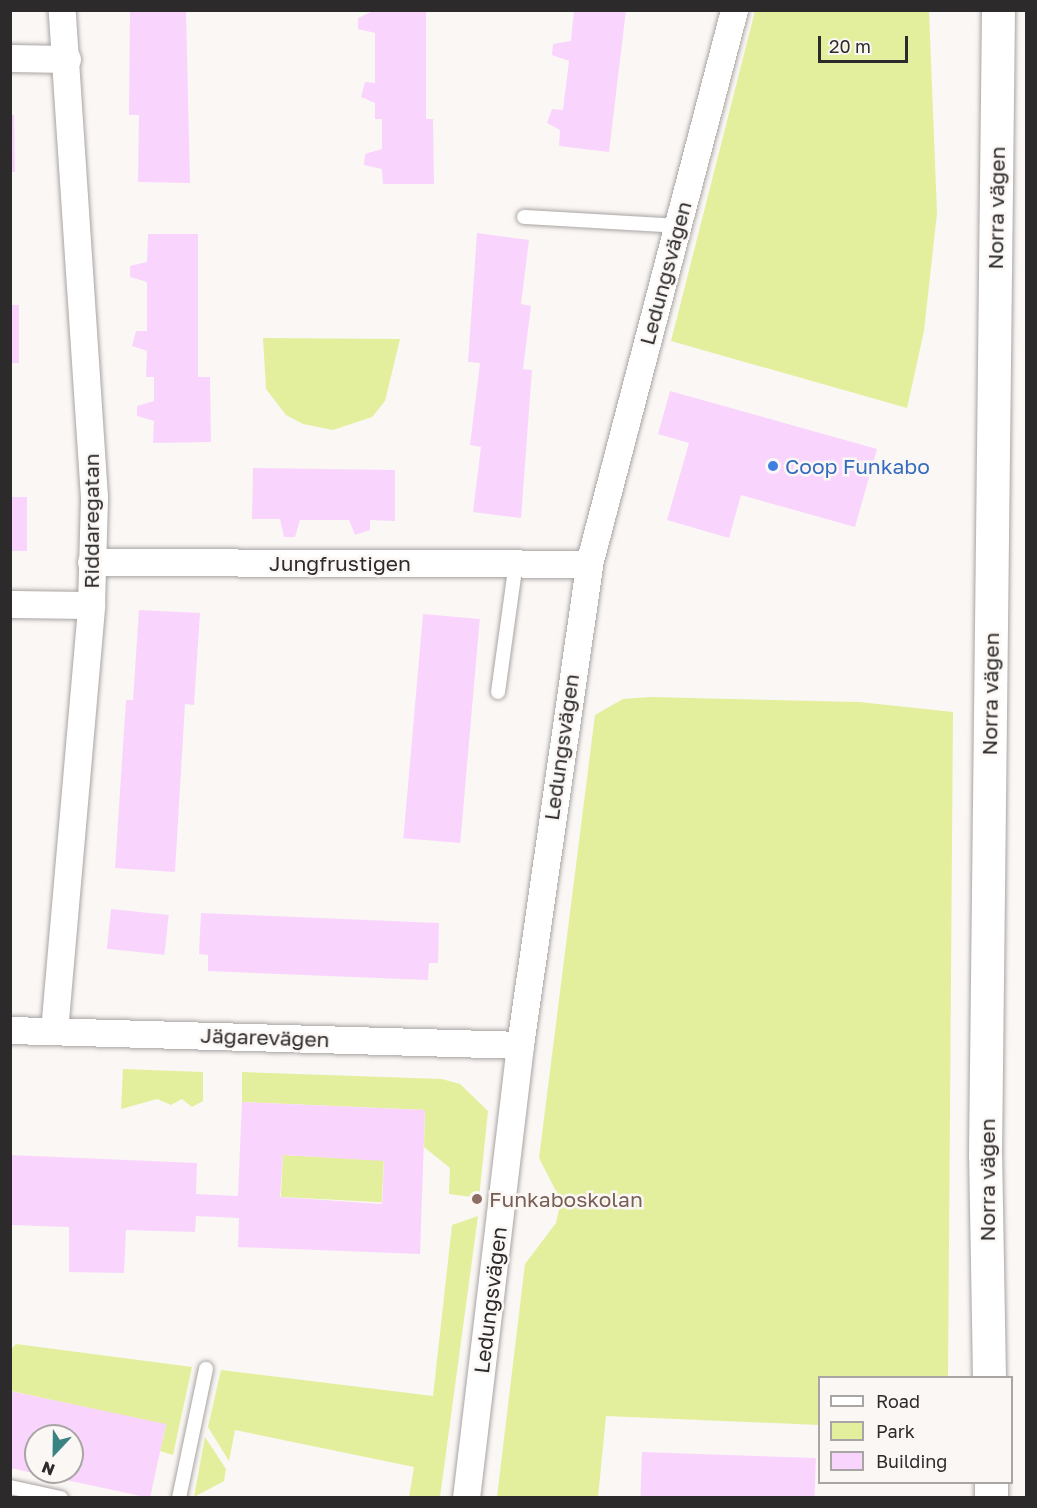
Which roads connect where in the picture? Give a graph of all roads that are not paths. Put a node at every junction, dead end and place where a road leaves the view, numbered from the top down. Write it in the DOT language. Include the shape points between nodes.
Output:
graph roads {
  1 [pos="62,10"];
  2 [pos="734,10"];
  3 [pos="998,10"];
  4 [pos="10,58"];
  5 [pos="67,59"];
  6 [pos="524,217"];
  7 [pos="678,226"];
  8 [pos="91,562"];
  9 [pos="516,563"];
  10 [pos="589,564"];
  11 [pos="10,604"];
  12 [pos="91,605"];
  13 [pos="498,692"];
  14 [pos="10,1030"];
  15 [pos="54,1031"];
  16 [pos="520,1045"];
  17 [pos="206,1369"];
  18 [pos="989,1376"];
  19 [pos="10,1486"];
  20 [pos="61,1497"];
  21 [pos="179,1497"];
  22 [pos="466,1497"];
  1 -- 5 [label="street, Riddaregatan"];
  2 -- 7 [label="street, Ledungsvägen"];
  3 -- 18 [label="main road, Norra vägen" via="986,1143"];
  4 -- 5 [label="street"];
  5 -- 8 [label="street, Riddaregatan" via="94,497"];
  6 -- 7 [label="lane"];
  7 -- 10 [label="street, Ledungsvägen"];
  8 -- 9 [label="street, Jungfrustigen"];
  8 -- 12 [label="street, Riddaregatan"];
  9 -- 10 [label="street, Jungfrustigen"];
  9 -- 13 [label="lane"];
  10 -- 16 [label="street, Ledungsvägen"];
  11 -- 12 [label="street"];
  12 -- 15 [label="street, Riddaregatan"];
  14 -- 15 [label="street, Jägarevägen"];
  15 -- 16 [label="street, Jägarevägen"];
  16 -- 22 [label="street, Ledungsvägen"];
  17 -- 21 [label="lane"];
  19 -- 20 [label="lane"];
}
